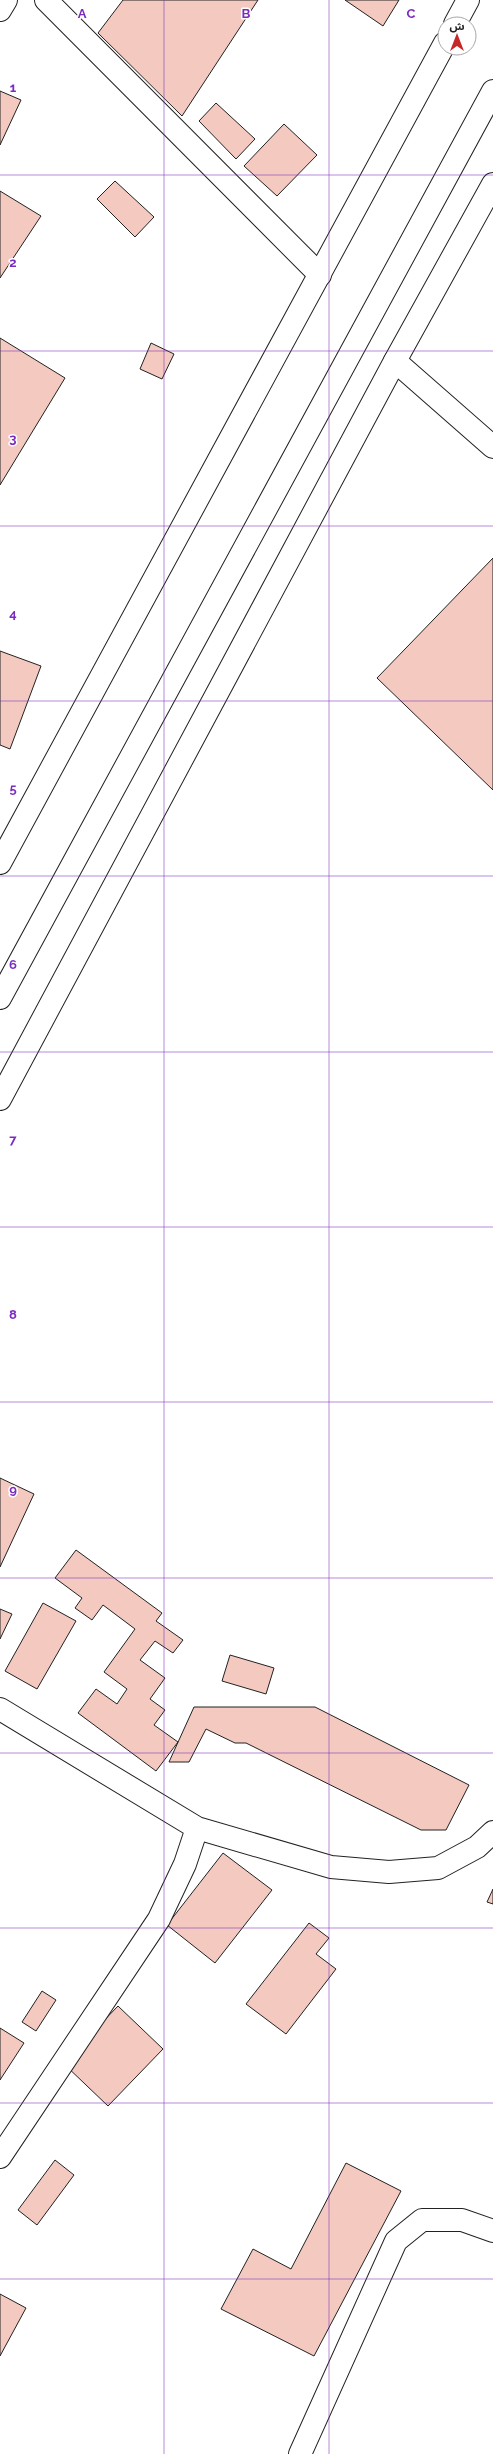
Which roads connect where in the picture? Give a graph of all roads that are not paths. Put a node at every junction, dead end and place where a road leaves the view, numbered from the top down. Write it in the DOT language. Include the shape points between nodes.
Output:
graph roads {
  1 [pos="6,0"];
  2 [pos="46,0"];
  3 [pos="468,0"];
  4 [pos="0,10"];
  5 [pos="459,16"];
  6 [pos="438,56"];
  7 [pos="493,91"];
  8 [pos="493,184"];
  9 [pos="320,275"];
  10 [pos="395,361"];
  11 [pos="493,447"];
  12 [pos="0,863"];
  13 [pos="0,998"];
  14 [pos="0,1099"];
  15 [pos="0,1708"];
  16 [pos="197,1828"];
  17 [pos="493,1832"];
  18 [pos="0,2157"];
  19 [pos="493,2231"];
  20 [pos="300,2454"];
  1 -- 4 [label="main road"];
  2 -- 9 [label="main road"];
  3 -- 5 [label="main road"];
  6 -- 9 [label="main road"];
  7 -- 13 [label="main road"];
  8 -- 10 [label="main road"];
  9 -- 12 [label="main road"];
  10 -- 11 [label="main road"];
  10 -- 14 [label="main road"];
  15 -- 16 [label="main road"];
  16 -- 17 [label="main road" via="331,1867 389,1872 438,1868 477,1847"];
  16 -- 18 [label="main road" via="185,1864 160,1919"];
  19 -- 20 [label="main road" via="462,2220 422,2220 396,2241"];
}
